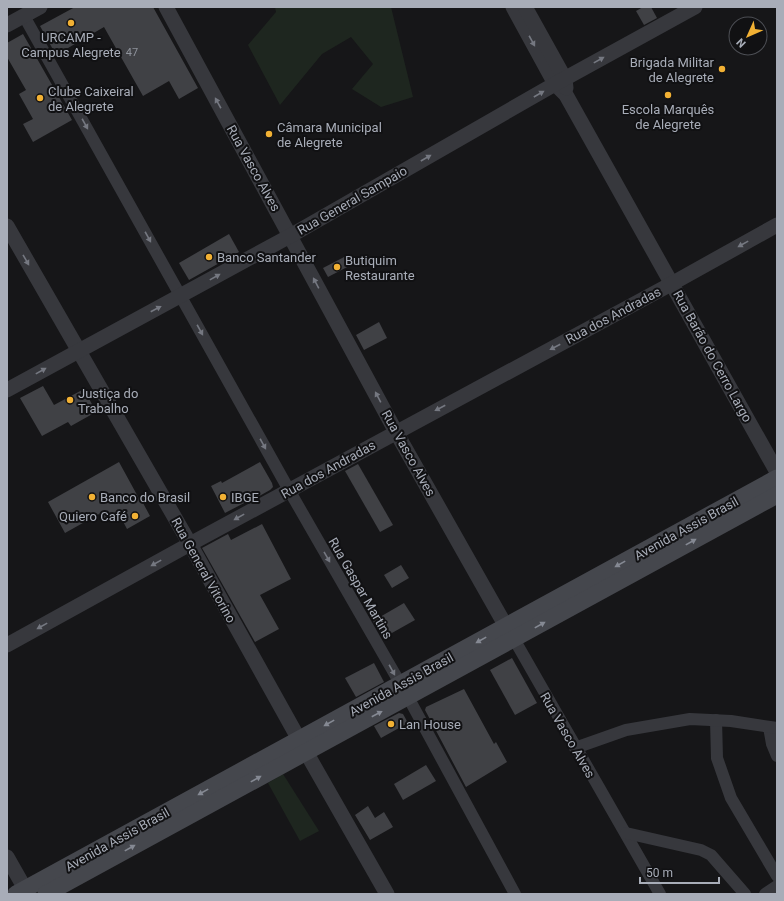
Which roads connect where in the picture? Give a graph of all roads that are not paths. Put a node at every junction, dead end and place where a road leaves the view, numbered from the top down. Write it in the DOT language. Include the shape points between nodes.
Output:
graph roads {
  1 [pos="40,7"];
  2 [pos="166,7"];
  3 [pos="513,7"];
  4 [pos="525,7"];
  5 [pos="694,7"];
  6 [pos="24,16"];
  7 [pos="7,25"];
  8 [pos="560,82"];
  9 [pos="7,226"];
  10 [pos="777,226"];
  11 [pos="290,236"];
  12 [pos="673,283"];
  13 [pos="181,296"];
  14 [pos="78,350"];
  15 [pos="7,390"];
  16 [pos="396,432"];
  17 [pos="777,472"];
  18 [pos="777,478"];
  19 [pos="289,490"];
  20 [pos="777,495"];
  21 [pos="190,544"];
  22 [pos="669,546"];
  23 [pos="510,633"];
  24 [pos="7,645"];
  25 [pos="404,691"];
  26 [pos="716,720"];
  27 [pos="773,728"];
  28 [pos="302,746"];
  29 [pos="575,748"];
  30 [pos="777,756"];
  31 [pos="626,834"];
  32 [pos="7,857"];
  33 [pos="65,876"];
  34 [pos="777,876"];
  35 [pos="777,886"];
  36 [pos="23,892"];
  37 [pos="46,894"];
  38 [pos="387,894"];
  39 [pos="515,894"];
  40 [pos="660,894"];
  41 [pos="745,894"];
  42 [pos="765,894"];
  1 -- 6 [label="street"];
  11 -- 2 [label="street, Rua Vasco Alves, one-way"];
  3 -- 8 [label="street, Rua Barão do Cerro Largo, one-way"];
  4 -- 8 [label="street, Rua Barão do Cerro Largo"];
  8 -- 5 [label="street, Rua General Sampaio, one-way"];
  6 -- 7 [label="street"];
  6 -- 13 [label="street, Rua Gaspar Martins, one-way"];
  11 -- 8 [label="street, Rua General Sampaio, one-way"];
  8 -- 12 [label="street, Rua Barão do Cerro Largo"];
  9 -- 14 [label="street, Rua General Vitorino, one-way"];
  10 -- 12 [label="street, Rua dos Andradas, one-way"];
  13 -- 11 [label="street, Rua General Sampaio, one-way"];
  16 -- 11 [label="street, Rua Vasco Alves, one-way"];
  12 -- 16 [label="street, Rua dos Andradas, one-way"];
  12 -- 17 [label="street, Rua Barão do Cerro Largo"];
  14 -- 13 [label="street, Rua General Sampaio, one-way"];
  13 -- 19 [label="street, Rua Gaspar Martins, one-way"];
  15 -- 14 [label="street, Rua General Sampaio, one-way"];
  14 -- 21 [label="street, Rua General Vitorino"];
  16 -- 19 [label="street, Rua dos Andradas"];
  16 -- 23 [label="street, Rua Vasco Alves"];
  18 -- 22 [label="main road, Avenida Assis Brasil"];
  19 -- 21 [label="street, Rua dos Andradas, one-way"];
  19 -- 25 [label="street, Rua Gaspar Martins, one-way"];
  22 -- 20 [label="main road, Avenida Assis Brasil, one-way"];
  21 -- 24 [label="street, Rua dos Andradas, one-way"];
  21 -- 28 [label="street, Rua General Vitorino"];
  22 -- 23 [label="main road, Avenida Assis Brasil"];
  23 -- 25 [label="main road, Avenida Assis Brasil"];
  23 -- 29 [label="street, Rua Vasco Alves"];
  25 -- 28 [label="main road, Avenida Assis Brasil"];
  25 -- 39 [label="street, Rua Gaspar Martins"];
  26 -- 27 [label="street"];
  26 -- 29 [label="street" via="690,719 626,730"];
  26 -- 34 [label="street" via="717,758 731,798"];
  27 -- 30 [label="street" via="772,744"];
  28 -- 33 [label="main road, Avenida Assis Brasil"];
  28 -- 38 [label="street, Rua General Vitorino"];
  29 -- 31 [label="street, Rua Vasco Alves"];
  31 -- 40 [label="street, Rua Vasco Alves"];
  31 -- 41 [label="street" via="701,850 712,855"];
  32 -- 36 [label="street"];
  33 -- 36 [label="main road, Avenida Assis Brasil"];
  33 -- 37 [label="main road, Avenida Assis Brasil"];
  35 -- 42 [label="street"];
}
